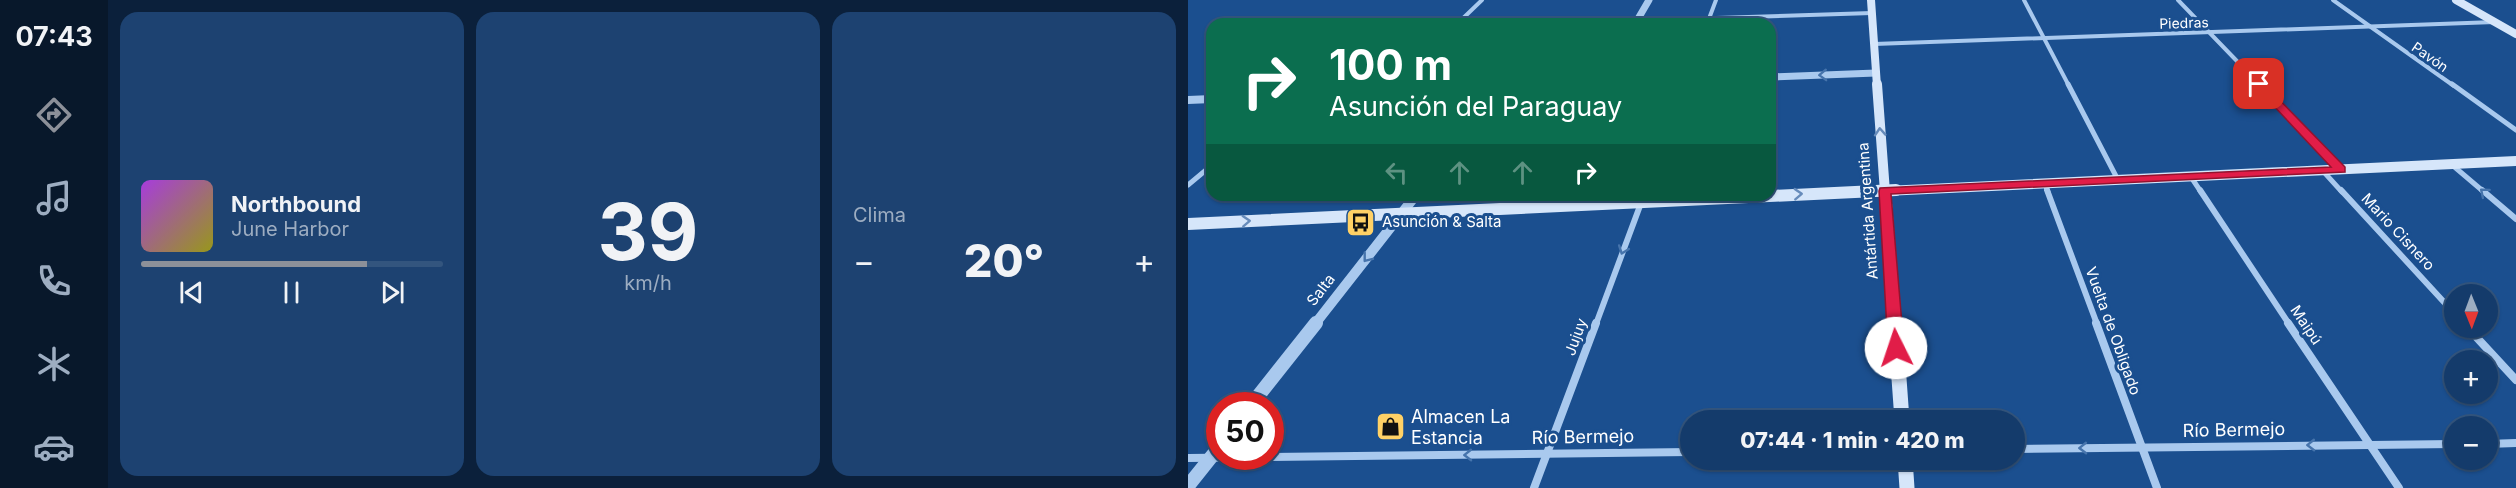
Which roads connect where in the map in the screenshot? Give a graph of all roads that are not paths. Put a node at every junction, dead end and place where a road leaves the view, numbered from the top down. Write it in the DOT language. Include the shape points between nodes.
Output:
graph roads {
  1 [pos="1482,0"];
  2 [pos="1648,0"];
  3 [pos="1716,0"];
  4 [pos="1871,0"];
  5 [pos="2024,0"];
  6 [pos="2178,0"];
  7 [pos="2333,0"];
  8 [pos="2456,0"];
  9 [pos="1872,13"];
  10 [pos="1463,18"];
  11 [pos="1638,18"];
  12 [pos="1709,18"];
  13 [pos="2495,22"];
  14 [pos="2370,27"];
  15 [pos="2210,32"];
  16 [pos="2516,34"];
  17 [pos="2044,38"];
  18 [pos="1874,44"];
  19 [pos="1876,73"];
  20 [pos="1776,77"];
  21 [pos="1206,99"];
  22 [pos="1188,100"];
  23 [pos="2516,130"];
  24 [pos="2516,161"];
  25 [pos="2451,164"];
  26 [pos="1206,170"];
  27 [pos="2341,170"];
  28 [pos="2323,171"];
  29 [pos="2191,177"];
  30 [pos="2118,180"];
  31 [pos="2044,184"];
  32 [pos="1188,185"];
  33 [pos="1885,191"];
  34 [pos="1776,194"];
  35 [pos="1411,201"];
  36 [pos="1594,201"];
  37 [pos="1641,201"];
  38 [pos="1402,213"];
  39 [pos="2516,219"];
  40 [pos="1188,224"];
  41 [pos="2444,302"];
  42 [pos="2477,338"];
  43 [pos="2516,380"];
  44 [pos="1261,392"];
  45 [pos="1901,410"];
  46 [pos="2516,443"];
  47 [pos="2444,444"];
  48 [pos="2498,444"];
  49 [pos="2370,445"];
  50 [pos="2142,447"];
  51 [pos="2025,449"];
  52 [pos="1284,452"];
  53 [pos="1680,452"];
  54 [pos="1206,454"];
  55 [pos="1547,454"];
  56 [pos="1188,458"];
  57 [pos="1206,463"];
  58 [pos="1906,470"];
  59 [pos="1188,486"];
  60 [pos="1534,488"];
  61 [pos="1907,488"];
  62 [pos="2157,488"];
  63 [pos="2398,488"];
  1 -- 10 [label="street"];
  2 -- 11 [label="street"];
  3 -- 12 [label="street"];
  4 -- 9 [label="main road, Antártida Argentina"];
  5 -- 17 [label="street"];
  6 -- 15 [label="street"];
  7 -- 14 [label="street, Pavón"];
  8 -- 13 [label="main road"];
  9 -- 12 [label="street"];
  9 -- 18 [label="main road, Antártida Argentina"];
  13 -- 14 [label="street, Piedras"];
  13 -- 16 [label="main road"];
  14 -- 15 [label="street, Piedras"];
  14 -- 23 [label="street, Pavón"];
  15 -- 17 [label="street, Piedras"];
  15 -- 27 [label="street"];
  17 -- 18 [label="street, Piedras"];
  17 -- 30 [label="street"];
  18 -- 19 [label="main road, Antártida Argentina"];
  19 -- 20 [label="street, one-way"];
  33 -- 19 [label="main road, Antártida Argentina, one-way"];
  21 -- 22 [label="street"];
  24 -- 25 [label="main road"];
  25 -- 27 [label="main road"];
  39 -- 25 [label="street, one-way"];
  26 -- 32 [label="street"];
  27 -- 28 [label="main road"];
  28 -- 29 [label="main road"];
  28 -- 41 [label="street, Mario Cisnero"];
  29 -- 30 [label="main road"];
  29 -- 49 [label="street, Maipú"];
  30 -- 31 [label="main road"];
  31 -- 33 [label="main road"];
  31 -- 50 [label="street, Vuelta de Obligado"];
  34 -- 33 [label="main road, one-way"];
  33 -- 45 [label="main road, Antártida Argentina"];
  35 -- 38 [label="street, Salta"];
  36 -- 38 [label="main road"];
  37 -- 55 [label="street, Jujuy, one-way"];
  40 -- 38 [label="main road, one-way"];
  38 -- 44 [label="street, Salta, one-way"];
  42 -- 43 [label="street"];
  46 -- 48 [label="street"];
  47 -- 49 [label="street, Río Bermejo"];
  49 -- 50 [label="street, Río Bermejo, one-way"];
  49 -- 63 [label="street, Maipú"];
  50 -- 51 [label="street, Río Bermejo, one-way"];
  50 -- 62 [label="street, Vuelta de Obligado"];
  55 -- 52 [label="street, Río Bermejo, one-way"];
  53 -- 55 [label="street, Río Bermejo"];
  54 -- 56 [label="street, Río Bermejo"];
  55 -- 60 [label="street, Jujuy"];
  57 -- 59 [label="street"];
  58 -- 61 [label="main road"];
}
